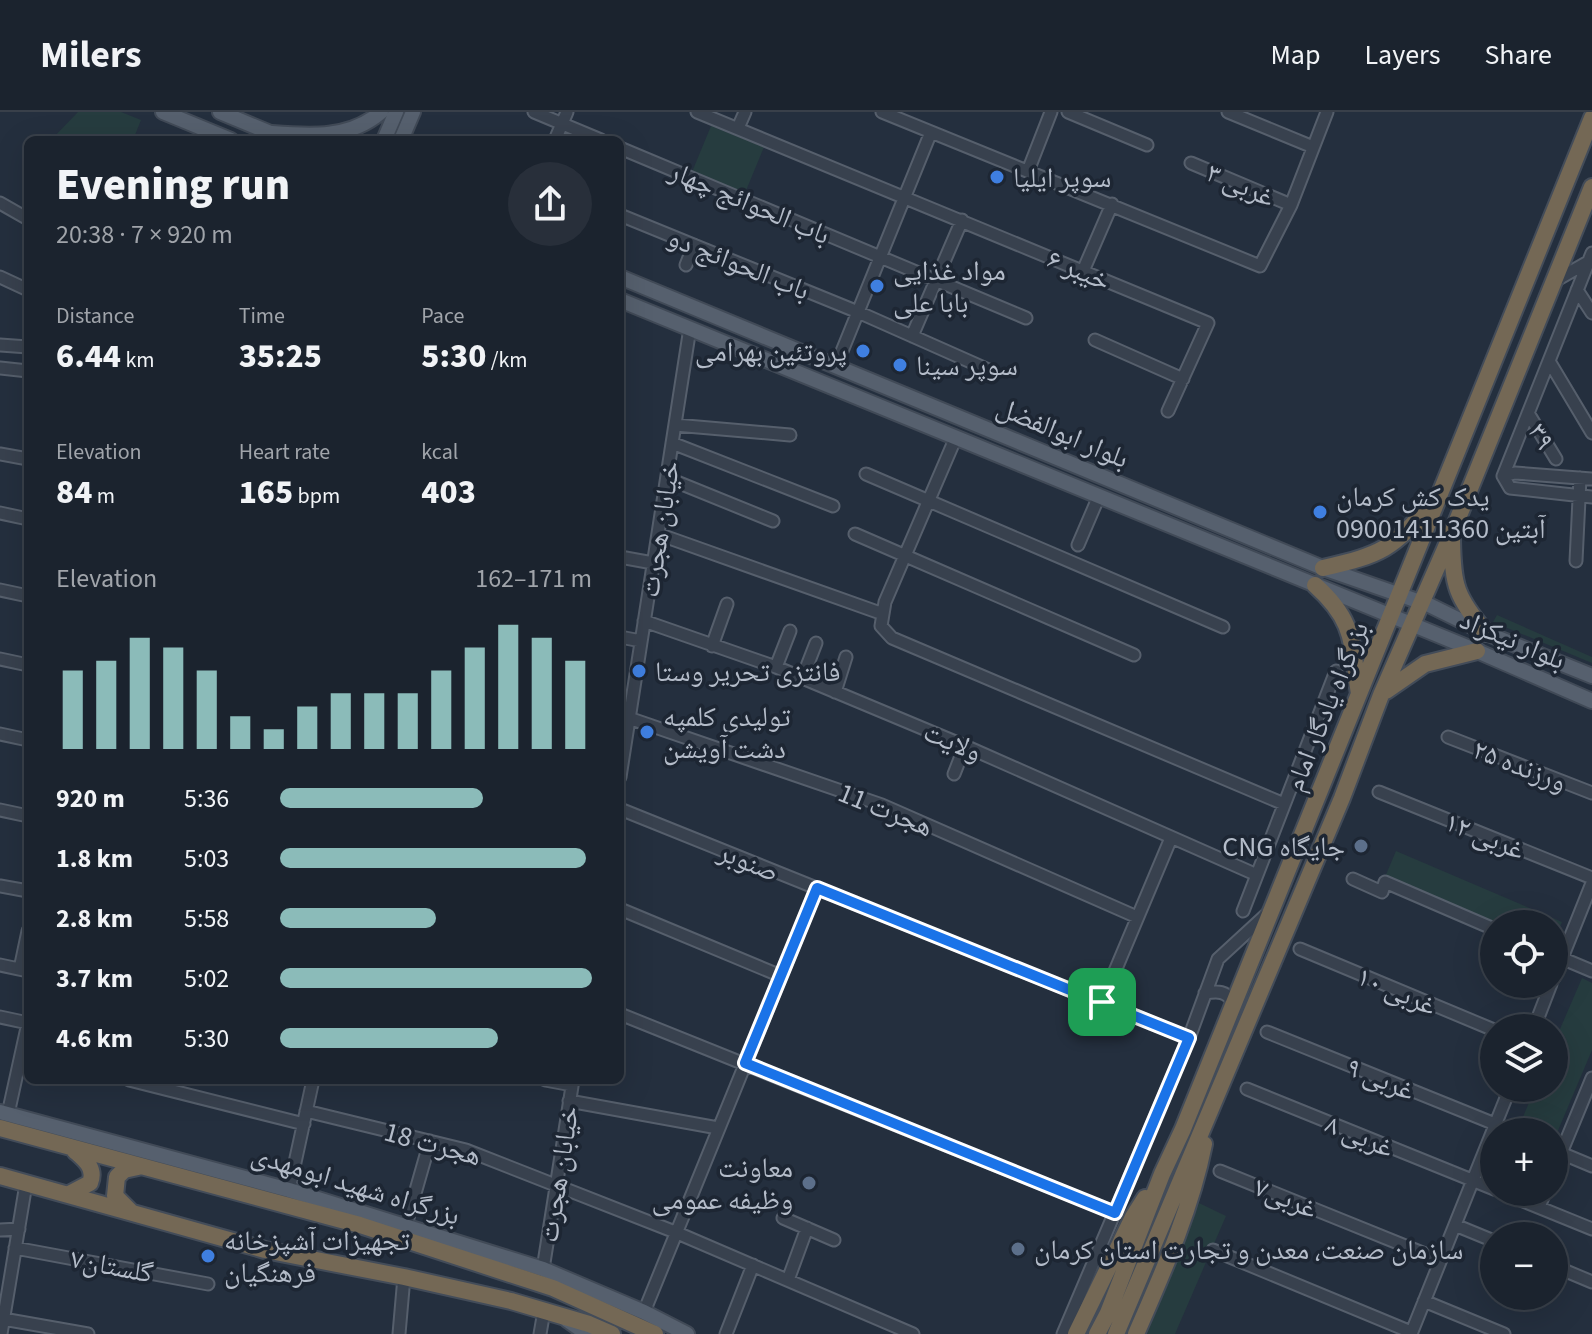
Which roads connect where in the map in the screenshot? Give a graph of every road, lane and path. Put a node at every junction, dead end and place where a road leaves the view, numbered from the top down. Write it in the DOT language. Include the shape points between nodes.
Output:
graph roads {
  1 [pos="163,112"];
  2 [pos="220,112"];
  3 [pos="381,112"];
  4 [pos="396,112"];
  5 [pos="534,112"];
  6 [pos="697,112"];
  7 [pos="745,112"];
  8 [pos="882,112"];
  9 [pos="1051,112"];
  10 [pos="1068,112"];
  11 [pos="1228,112"];
  12 [pos="1327,112"];
  13 [pos="565,118"];
  14 [pos="1592,118"];
  15 [pos="738,128"];
  16 [pos="931,132"];
  17 [pos="272,133"];
  18 [pos="221,136"];
  19 [pos="279,136"];
  20 [pos="386,136"];
  21 [pos="594,136"];
  22 [pos="1147,145"];
  23 [pos="1313,147"];
  24 [pos="624,150"];
  25 [pos="1191,163"];
  26 [pos="1028,171"];
  27 [pos="1592,187"];
  28 [pos="905,197"];
  29 [pos="0,203"];
  30 [pos="1112,204"];
  31 [pos="1291,205"];
  32 [pos="24,217"];
  33 [pos="624,217"];
  34 [pos="962,220"];
  35 [pos="694,245"];
  36 [pos="881,256"];
  37 [pos="1590,258"];
  38 [pos="686,265"];
  39 [pos="1083,271"];
  40 [pos="0,277"];
  41 [pos="624,279"];
  42 [pos="936,280"];
  43 [pos="1552,282"];
  44 [pos="24,288"];
  45 [pos="1577,290"];
  46 [pos="624,302"];
  47 [pos="858,312"];
  48 [pos="1592,313"];
  49 [pos="1026,318"];
  50 [pos="690,328"];
  51 [pos="912,336"];
  52 [pos="1095,340"];
  53 [pos="0,345"];
  54 [pos="24,347"];
  55 [pos="1549,361"];
  56 [pos="836,366"];
  57 [pos="0,368"];
  58 [pos="24,371"];
  59 [pos="991,371"];
  60 [pos="1183,379"];
  61 [pos="1168,411"];
  62 [pos="1528,413"];
  63 [pos="675,425"];
  64 [pos="1592,433"];
  65 [pos="790,435"];
  66 [pos="956,437"];
  67 [pos="672,443"];
  68 [pos="0,454"];
  69 [pos="24,458"];
  70 [pos="1556,459"];
  71 [pos="1076,465"];
  72 [pos="866,474"];
  73 [pos="1503,476"];
  74 [pos="667,478"];
  75 [pos="1586,478"];
  76 [pos="1068,484"];
  77 [pos="1441,494"];
  78 [pos="1099,496"];
  79 [pos="1586,496"];
  80 [pos="929,502"];
  81 [pos="833,506"];
  82 [pos="0,513"];
  83 [pos="24,518"];
  84 [pos="773,521"];
  85 [pos="1452,533"];
  86 [pos="658,534"];
  87 [pos="855,534"];
  88 [pos="1078,545"];
  89 [pos="905,555"];
  90 [pos="624,558"];
  91 [pos="1576,561"];
  92 [pos="653,563"];
  93 [pos="1323,568"];
  94 [pos="1315,585"];
  95 [pos="0,590"];
  96 [pos="24,595"];
  97 [pos="1399,596"];
  98 [pos="1423,603"];
  99 [pos="727,604"];
  100 [pos="883,614"];
  101 [pos="1391,616"];
  102 [pos="644,621"];
  103 [pos="1413,625"];
  104 [pos="1223,627"];
  105 [pos="790,631"];
  106 [pos="1486,633"];
  107 [pos="624,638"];
  108 [pos="641,641"];
  109 [pos="816,643"];
  110 [pos="712,646"];
  111 [pos="1477,651"];
  112 [pos="1134,655"];
  113 [pos="846,657"];
  114 [pos="0,659"];
  115 [pos="24,664"];
  116 [pos="776,667"];
  117 [pos="1336,671"];
  118 [pos="1592,676"];
  119 [pos="802,679"];
  120 [pos="835,692"];
  121 [pos="1381,695"];
  122 [pos="1359,696"];
  123 [pos="1592,701"];
  124 [pos="625,716"];
  125 [pos="0,734"];
  126 [pos="1448,737"];
  127 [pos="24,739"];
  128 [pos="965,746"];
  129 [pos="954,774"];
  130 [pos="1379,792"];
  131 [pos="1592,793"];
  132 [pos="1284,804"];
  133 [pos="0,810"];
  134 [pos="624,811"];
  135 [pos="24,815"];
  136 [pos="1171,838"];
  137 [pos="1257,875"];
  138 [pos="1353,879"];
  139 [pos="1592,880"];
  140 [pos="0,886"];
  141 [pos="817,888"];
  142 [pos="24,890"];
  143 [pos="1271,910"];
  144 [pos="624,911"];
  145 [pos="1243,911"];
  146 [pos="1137,917"];
  147 [pos="1480,923"];
  148 [pos="1568,934"];
  149 [pos="1300,949"];
  150 [pos="1568,960"];
  151 [pos="0,965"];
  152 [pos="24,970"];
  153 [pos="1592,971"];
  154 [pos="781,976"];
  155 [pos="1205,993"];
  156 [pos="1102,1002"];
  157 [pos="1234,1002"];
  158 [pos="624,1016"];
  159 [pos="0,1017"];
  160 [pos="24,1022"];
  161 [pos="1480,1024"];
  162 [pos="1267,1032"];
  163 [pos="1189,1038"];
  164 [pos="24,1057"];
  165 [pos="745,1063"];
  166 [pos="1592,1078"];
  167 [pos="145,1084"];
  168 [pos="312,1084"];
  169 [pos="572,1084"];
  170 [pos="1247,1089"];
  171 [pos="569,1101"];
  172 [pos="306,1111"];
  173 [pos="1211,1111"];
  174 [pos="3,1118"];
  175 [pos="1480,1118"];
  176 [pos="304,1124"];
  177 [pos="718,1128"];
  178 [pos="1568,1136"];
  179 [pos="430,1141"];
  180 [pos="73,1149"];
  181 [pos="1568,1156"];
  182 [pos="1480,1162"];
  183 [pos="1592,1166"];
  184 [pos="139,1167"];
  185 [pos="1220,1171"];
  186 [pos="1162,1174"];
  187 [pos="0,1176"];
  188 [pos="1473,1180"];
  189 [pos="557,1183"];
  190 [pos="1480,1183"];
  191 [pos="26,1184"];
  192 [pos="289,1190"];
  193 [pos="69,1194"];
  194 [pos="1539,1207"];
  195 [pos="130,1211"];
  196 [pos="1115,1213"];
  197 [pos="377,1217"];
  198 [pos="783,1218"];
  199 [pos="360,1225"];
  200 [pos="406,1225"];
  201 [pos="1455,1225"];
  202 [pos="807,1228"];
  203 [pos="19,1229"];
  204 [pos="1592,1229"];
  205 [pos="0,1230"];
  206 [pos="675,1232"];
  207 [pos="1480,1235"];
  208 [pos="834,1240"];
  209 [pos="15,1248"];
  210 [pos="1213,1250"];
  211 [pos="1440,1260"];
  212 [pos="753,1265"];
  213 [pos="543,1269"];
  214 [pos="1568,1272"];
  215 [pos="404,1277"];
  216 [pos="788,1280"];
  217 [pos="1592,1282"];
  218 [pos="208,1284"];
  219 [pos="1424,1301"];
  220 [pos="3,1304"];
  221 [pos="544,1311"];
  222 [pos="644,1312"];
  223 [pos="564,1317"];
  224 [pos="3,1319"];
  225 [pos="1115,1323"];
  226 [pos="1411,1333"];
  227 [pos="1,1334"];
  228 [pos="88,1334"];
  229 [pos="399,1334"];
  230 [pos="540,1334"];
  231 [pos="574,1334"];
  232 [pos="587,1334"];
  233 [pos="612,1334"];
  234 [pos="655,1334"];
  235 [pos="687,1334"];
  236 [pos="726,1334"];
  237 [pos="913,1334"];
  238 [pos="1063,1334"];
  239 [pos="1076,1334"];
  240 [pos="1097,1334"];
  241 [pos="1136,1334"];
  242 [pos="1504,1334"];
  1 -- 18 [label="main road"];
  2 -- 17 [label="main road"];
  3 -- 17 [label="main road" via="343,132"];
  4 -- 20 [label="main road"];
  5 -- 13 [label="street"];
  6 -- 15 [label="street, خیبر ۶"];
  7 -- 15 [label="street"];
  8 -- 16 [label="street"];
  9 -- 26 [label="street"];
  10 -- 22 [label="street"];
  11 -- 23 [label="street"];
  12 -- 23 [label="street"];
  13 -- 21 [label="street"];
  14 -- 77 [label="highway, بزرگراه یادگار امام"];
  15 -- 28 [label="street, خیبر ۶"];
  16 -- 26 [label="street"];
  16 -- 28 [label="street"];
  17 -- 19 [label="main road"];
  23 -- 31 [label="street"];
  24 -- 36 [label="street, باب الحوائج چهار"];
  25 -- 31 [label="street, ۳ غربی"];
  26 -- 30 [label="street"];
  27 -- 43 [label="highway, بزرگراه یادگار امام"];
  28 -- 34 [label="street, خیبر ۶"];
  28 -- 36 [label="street"];
  29 -- 32 [label="street"];
  30 -- 31 [label="street" via="1260,266"];
  30 -- 39 [label="street"];
  33 -- 35 [label="street, باب الحوائج دو"];
  34 -- 39 [label="street, خیبر ۶"];
  34 -- 42 [label="street"];
  35 -- 38 [label="street"];
  35 -- 47 [label="street, باب الحوائج دو"];
  36 -- 42 [label="street, باب الحوائج چهار"];
  36 -- 47 [label="street"];
  37 -- 43 [label="street"];
  37 -- 45 [label="street"];
  39 -- 60 [label="street, خیبر ۶" via="1208,323"];
  40 -- 44 [label="street"];
  41 -- 56 [label="main road, بلوار ابوالفضل"];
  42 -- 49 [label="street, باب الحوائج چهار"];
  42 -- 51 [label="street"];
  43 -- 85 [label="highway, بزرگراه یادگار امام"];
  45 -- 48 [label="street"];
  45 -- 55 [label="street"];
  46 -- 50 [label="main road, بلوار ابوالفضل"];
  47 -- 51 [label="street, باب الحوائج دو"];
  47 -- 56 [label="street"];
  50 -- 63 [label="street, خیابان هجرت"];
  50 -- 66 [label="main road, بلوار ابوالفضل"];
  51 -- 59 [label="street, باب الحوائج دو"];
  52 -- 60 [label="street"];
  53 -- 54 [label="street"];
  55 -- 62 [label="street"];
  55 -- 64 [label="street"];
  56 -- 71 [label="main road, بلوار ابوالفضل"];
  57 -- 58 [label="street"];
  60 -- 61 [label="street"];
  62 -- 70 [label="street, ۳۹"];
  62 -- 73 [label="street"];
  63 -- 65 [label="street"];
  63 -- 67 [label="street, خیابان هجرت"];
  66 -- 76 [label="main road, بلوار ابوالفضل"];
  66 -- 80 [label="street"];
  67 -- 74 [label="street, خیابان هجرت"];
  67 -- 81 [label="street"];
  68 -- 69 [label="street"];
  71 -- 76 [label="main road"];
  71 -- 93 [label="main road, بلوار ابوالفضل"];
  72 -- 80 [label="street"];
  73 -- 75 [label="street"];
  73 -- 79 [label="street" via="1510,488"];
  74 -- 84 [label="street"];
  74 -- 86 [label="street, خیابان هجرت"];
  75 -- 79 [label="street"];
  76 -- 78 [label="main road, بلوار ابوالفضل"];
  77 -- 93 [label="highway" via="1387,548"];
  77 -- 97 [label="highway, بزرگراه یادگار امام"];
  78 -- 88 [label="street"];
  78 -- 94 [label="main road, بلوار ابوالفضل"];
  79 -- 91 [label="street"];
  80 -- 89 [label="street"];
  80 -- 104 [label="street"];
  82 -- 83 [label="street"];
  85 -- 98 [label="highway, بزرگراه یادگار امام"];
  85 -- 106 [label="highway" via="1453,578"];
  86 -- 92 [label="street, خیابان هجرت"];
  86 -- 100 [label="street"];
  87 -- 89 [label="street"];
  89 -- 100 [label="street"];
  89 -- 112 [label="street"];
  90 -- 92 [label="street"];
  92 -- 102 [label="street, خیابان هجرت"];
  93 -- 97 [label="main road, بلوار ابوالفضل"];
  94 -- 101 [label="main road, بلوار ابوالفضل"];
  94 -- 122 [label="highway" via="1344,616"];
  95 -- 96 [label="street"];
  97 -- 98 [label="main road, بلوار نیکزاد"];
  97 -- 101 [label="highway, بزرگراه یادگار امام"];
  98 -- 103 [label="highway, بزرگراه یادگار امام"];
  98 -- 106 [label="main road, بلوار نیکزاد"];
  99 -- 110 [label="street"];
  100 -- 132 [label="street" via="881,626 892,638"];
  101 -- 103 [label="main road, بلوار نیکزاد"];
  101 -- 122 [label="highway, بزرگراه یادگار امام"];
  102 -- 108 [label="street, خیابان هجرت"];
  102 -- 110 [label="street, ولایت"];
  103 -- 111 [label="main road, بلوار نیکزاد"];
  103 -- 121 [label="highway, بزرگراه یادگار امام"];
  105 -- 116 [label="street"];
  106 -- 118 [label="main road, بلوار نیکزاد"];
  107 -- 108 [label="street"];
  108 -- 124 [label="street, خیابان هجرت"];
  109 -- 119 [label="street"];
  110 -- 116 [label="street, ولایت"];
  111 -- 121 [label="highway" via="1425,664"];
  111 -- 123 [label="main road, بلوار نیکزاد"];
  113 -- 120 [label="street"];
  114 -- 115 [label="street"];
  116 -- 119 [label="street, ولایت"];
  117 -- 132 [label="street"];
  119 -- 120 [label="street, ولایت"];
  120 -- 128 [label="street, ولایت"];
  121 -- 173 [label="highway, بزرگراه یادگار امام"];
  122 -- 143 [label="highway, بزرگراه یادگار امام"];
  124 -- 146 [label="street, هجرت 11" via="882,805"];
  125 -- 127 [label="street"];
  126 -- 131 [label="street, ورزنده ۲۵"];
  128 -- 129 [label="street"];
  128 -- 136 [label="street, ولایت"];
  130 -- 139 [label="street, غربی ۱۲"];
  132 -- 137 [label="street"];
  133 -- 135 [label="street"];
  134 -- 141 [label="street, صنوبر"];
  136 -- 137 [label="street, ولایت"];
  136 -- 146 [label="street"];
  137 -- 145 [label="street"];
  138 -- 147 [label="street" via="1382,892 1385,882"];
  139 -- 148 [label="street"];
  140 -- 142 [label="street"];
  141 -- 154 [label="street"];
  141 -- 156 [label="street, صنوبر"];
  143 -- 155 [label="street" via="1218,959"];
  143 -- 157 [label="highway, بزرگراه یادگار امام"];
  144 -- 154 [label="street"];
  146 -- 156 [label="street"];
  149 -- 161 [label="street, غربی ۱۰"];
  150 -- 153 [label="street"];
  151 -- 152 [label="street"];
  154 -- 165 [label="street"];
  155 -- 157 [label="street" via="1219,991"];
  155 -- 163 [label="street"];
  156 -- 163 [label="street, صنوبر"];
  157 -- 186 [label="highway, بزرگراه یادگار امام"];
  158 -- 165 [label="street"];
  159 -- 160 [label="street"];
  162 -- 175 [label="street, غربی ۹"];
  163 -- 196 [label="street"];
  164 -- 174 [label="street"];
  165 -- 177 [label="street"];
  165 -- 196 [label="street"];
  166 -- 178 [label="street"];
  167 -- 176 [label="street"];
  168 -- 172 [label="street"];
  169 -- 171 [label="street, خیابان هجرت"];
  170 -- 188 [label="street, غربی ۸"];
  171 -- 177 [label="street"];
  171 -- 189 [label="street, خیابان هجرت"];
  172 -- 176 [label="street"];
  172 -- 179 [label="street, هجرت 18"];
  173 -- 225 [label="highway, بزرگراه یادگار امام"];
  173 -- 241 [label="highway" via="1178,1237"];
  174 -- 180 [label="highway, بزرگراه شهید ابومهدی"];
  174 -- 192 [label="main road, بزرگراه شهید ابومهدی"];
  176 -- 192 [label="street"];
  177 -- 206 [label="street"];
  179 -- 189 [label="street, هجرت 18"];
  179 -- 200 [label="street"];
  180 -- 184 [label="highway, بزرگراه شهید ابومهدی"];
  180 -- 193 [label="highway" via="89,1163 92,1176 90,1183"];
  181 -- 183 [label="street"];
  182 -- 188 [label="street"];
  184 -- 195 [label="highway" via="124,1170 115,1184 115,1196"];
  184 -- 199 [label="highway, بزرگراه شهید ابومهدی"];
  185 -- 211 [label="street, غربی۷"];
  186 -- 225 [label="highway, بزرگراه یادگار امام"];
  186 -- 239 [label="highway" via="1133,1217"];
  187 -- 191 [label="highway"];
  188 -- 190 [label="street, غربی ۸"];
  188 -- 201 [label="street"];
  189 -- 206 [label="street, هجرت 18"];
  189 -- 213 [label="street, خیابان هجرت"];
  191 -- 193 [label="highway"];
  191 -- 203 [label="street"];
  192 -- 197 [label="main road, بزرگراه شهید ابومهدی"];
  193 -- 195 [label="highway"];
  194 -- 204 [label="street"];
  195 -- 215 [label="highway" via="265,1250"];
  196 -- 238 [label="street"];
  197 -- 199 [label="highway"];
  197 -- 200 [label="main road, بزرگراه شهید ابومهدی"];
  198 -- 202 [label="street"];
  199 -- 234 [label="highway, بزرگراه شهید ابومهدی" via="553,1288"];
  200 -- 213 [label="main road, بزرگراه شهید ابومهدی"];
  201 -- 207 [label="street"];
  201 -- 211 [label="street"];
  202 -- 208 [label="street"];
  202 -- 216 [label="street"];
  203 -- 205 [label="street"];
  203 -- 209 [label="street"];
  206 -- 212 [label="street, هجرت 18"];
  206 -- 222 [label="street"];
  209 -- 218 [label="street, گلستان۷"];
  209 -- 220 [label="street"];
  210 -- 226 [label="street"];
  211 -- 219 [label="street"];
  212 -- 216 [label="street, هجرت 18"];
  212 -- 236 [label="street"];
  213 -- 222 [label="main road, بزرگراه شهید ابومهدی"];
  214 -- 217 [label="street"];
  215 -- 221 [label="highway"];
  215 -- 229 [label="street"];
  216 -- 237 [label="street, هجرت 18"];
  219 -- 226 [label="street"];
  219 -- 242 [label="street"];
  220 -- 224 [label="street"];
  221 -- 223 [label="highway"];
  221 -- 230 [label="street"];
  222 -- 235 [label="main road, بزرگراه شهید ابومهدی"];
  223 -- 231 [label="street"];
  223 -- 232 [label="main road"];
  223 -- 233 [label="highway"];
  224 -- 227 [label="street"];
  224 -- 228 [label="street"];
  225 -- 240 [label="highway"];
}
